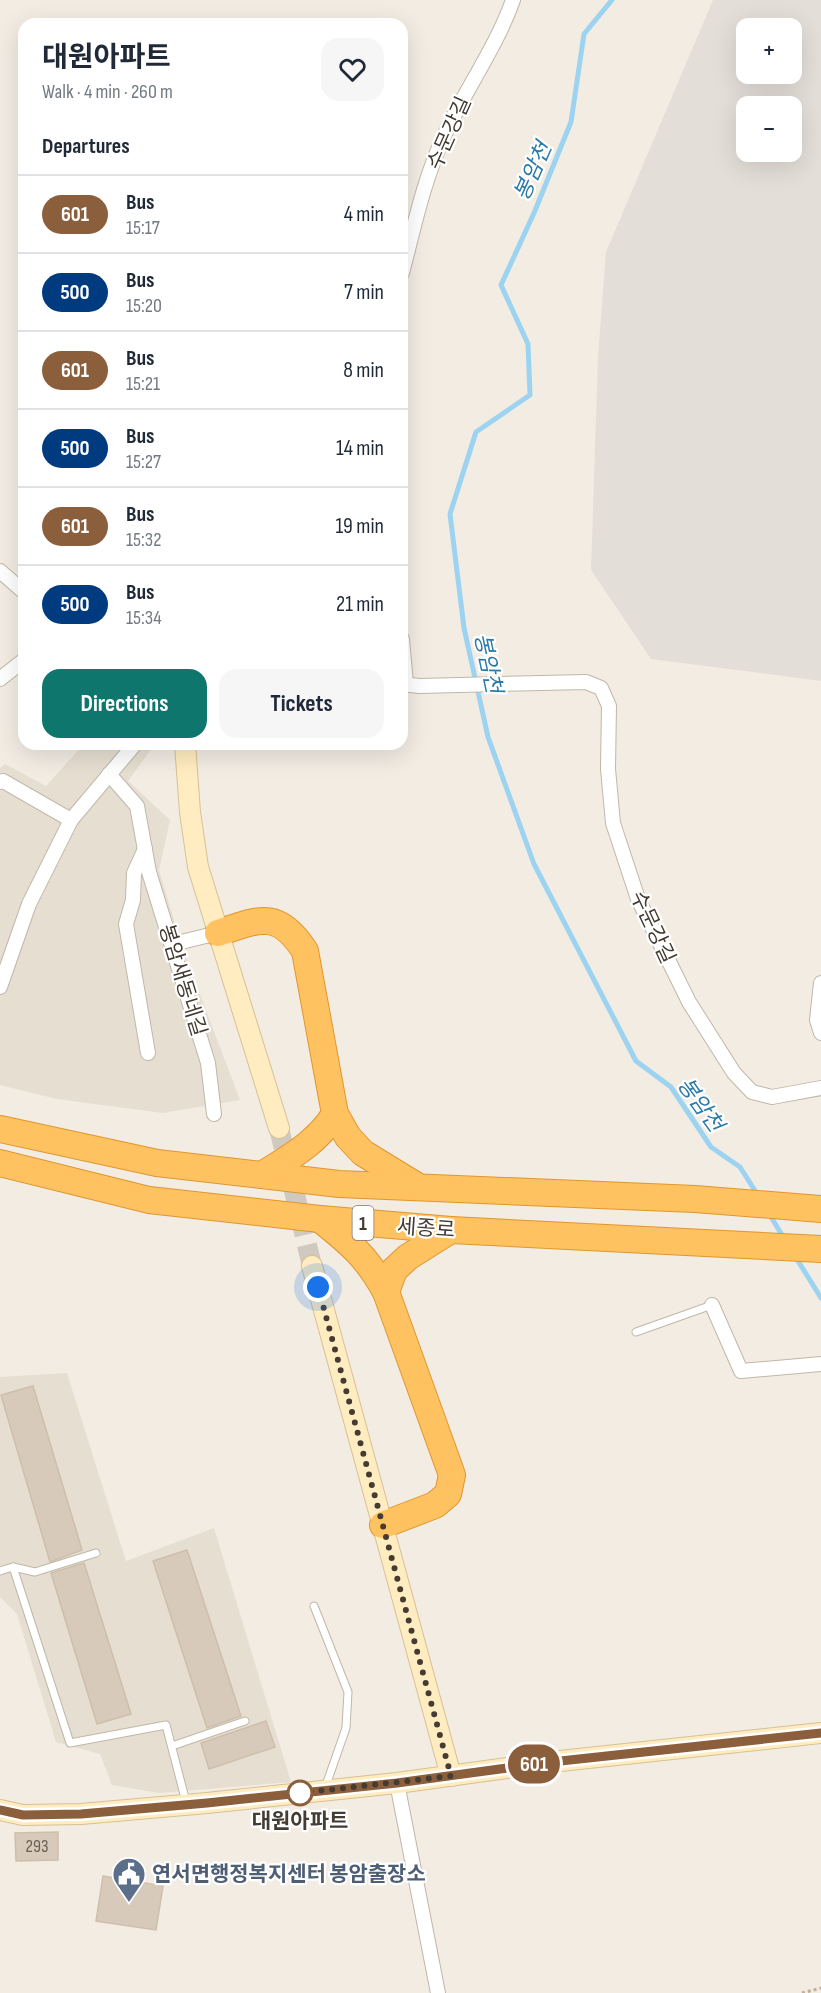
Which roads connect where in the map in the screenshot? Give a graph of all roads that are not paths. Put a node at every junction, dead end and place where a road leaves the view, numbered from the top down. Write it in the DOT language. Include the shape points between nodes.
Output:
graph roads {
  1 [pos="513,0"];
  2 [pos="408,249"];
  3 [pos="0,571"];
  4 [pos="18,587"];
  5 [pos="18,664"];
  6 [pos="0,678"];
  7 [pos="409,685"];
  8 [pos="130,750"];
  9 [pos="185,750"];
  10 [pos="109,774"];
  11 [pos="0,782"];
  12 [pos="71,820"];
  13 [pos="146,847"];
  14 [pos="218,933"];
  15 [pos="173,944"];
  16 [pos="821,983"];
  17 [pos="0,987"];
  18 [pos="821,1033"];
  19 [pos="148,1053"];
  20 [pos="821,1088"];
  21 [pos="214,1114"];
  22 [pos="335,1114"];
  23 [pos="279,1128"];
  24 [pos="0,1129"];
  25 [pos="0,1163"];
  26 [pos="262,1175"];
  27 [pos="420,1187"];
  28 [pos="821,1209"];
  29 [pos="320,1219"];
  30 [pos="451,1230"];
  31 [pos="821,1249"];
  32 [pos="312,1266"];
  33 [pos="386,1292"];
  34 [pos="712,1305"];
  35 [pos="636,1332"];
  36 [pos="821,1364"];
  37 [pos="383,1525"];
  38 [pos="96,1553"];
  39 [pos="13,1567"];
  40 [pos="0,1571"];
  41 [pos="314,1606"];
  42 [pos="245,1721"];
  43 [pos="821,1733"];
  44 [pos="172,1746"];
  45 [pos="451,1776"];
  46 [pos="397,1783"];
  47 [pos="325,1791"];
  48 [pos="186,1805"];
  49 [pos="0,1810"];
  50 [pos="438,1993"];
  1 -- 2 [label="street, 수문강길" via="443,137"];
  3 -- 4 [label="street"];
  5 -- 6 [label="street"];
  7 -- 20 [label="street, 수문강길" via="586,682 601,688 609,706 608,769 613,823 638,899 689,1002 734,1073 752,1092 772,1097"];
  8 -- 10 [label="street"];
  9 -- 14 [label="street" via="198,867"];
  10 -- 12 [label="street"];
  10 -- 13 [label="street, 봉암새동네길" via="137,806"];
  11 -- 12 [label="street"];
  12 -- 17 [label="street" via="29,904"];
  13 -- 15 [label="street, 봉암새동네길" via="149,872"];
  13 -- 19 [label="street, 봉암새동네길" via="134,873 133,900 126,924"];
  14 -- 15 [label="street"];
  14 -- 22 [label="highway" via="257,920 276,922 293,932 305,951"];
  14 -- 23 [label="street"];
  15 -- 21 [label="street, 봉암새동네길" via="208,1063"];
  16 -- 18 [label="street" via="817,1020"];
  22 -- 26 [label="highway" via="312,1143"];
  22 -- 27 [label="highway" via="363,1153"];
  24 -- 26 [label="highway, 세종로 / 1" via="157,1163"];
  25 -- 29 [label="highway, 세종로 / 1" via="149,1200"];
  26 -- 27 [label="highway, 세종로 / 1" via="339,1184"];
  27 -- 28 [label="highway, 세종로 / 1" via="695,1198"];
  29 -- 30 [label="highway, 세종로 / 1"];
  29 -- 33 [label="highway" via="358,1249"];
  30 -- 31 [label="highway, 세종로 / 1"];
  30 -- 33 [label="highway" via="394,1270"];
  32 -- 37 [label="street"];
  33 -- 37 [label="highway" via="452,1475 448,1494 435,1505"];
  34 -- 35 [label="lane"];
  34 -- 36 [label="street" via="741,1371"];
  37 -- 45 [label="street"];
  38 -- 39 [label="lane" via="35,1572"];
  39 -- 40 [label="lane"];
  39 -- 44 [label="lane" via="70,1743 166,1725"];
  41 -- 47 [label="lane" via="348,1692 346,1728"];
  42 -- 44 [label="lane"];
  43 -- 45 [label="street"];
  44 -- 48 [label="lane"];
  45 -- 46 [label="street"];
  46 -- 47 [label="street"];
  46 -- 50 [label="street"];
  47 -- 48 [label="street"];
  48 -- 49 [label="street" via="81,1814 23,1815"];
}
